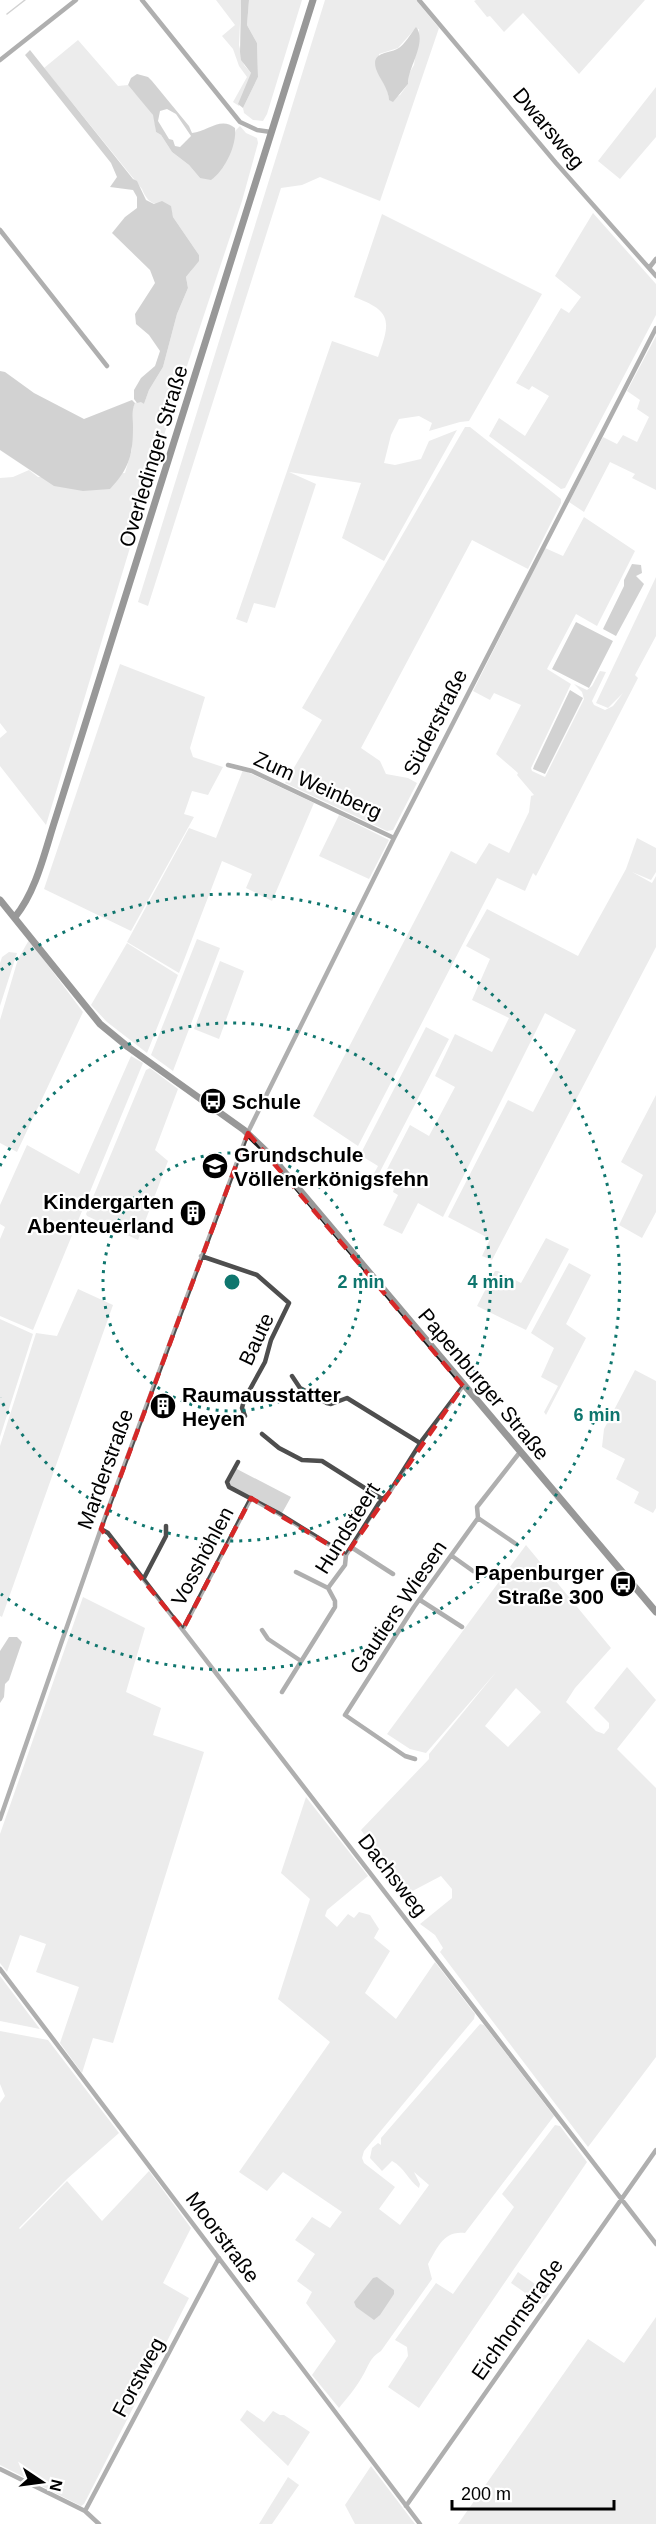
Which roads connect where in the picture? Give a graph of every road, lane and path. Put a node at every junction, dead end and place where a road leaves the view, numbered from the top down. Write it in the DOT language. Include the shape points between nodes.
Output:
graph roads {
  1 [pos="76,0"];
  2 [pos="142,0"];
  3 [pos="313,0"];
  4 [pos="418,0"];
  5 [pos="0,60"];
  6 [pos="271,132"];
  7 [pos="0,230"];
  8 [pos="5,237"];
  9 [pos="0,241"];
  10 [pos="656,258"];
  11 [pos="649,268"];
  12 [pos="656,276"];
  13 [pos="656,328"];
  14 [pos="107,366"];
  15 [pos="228,765"];
  16 [pos="394,838"];
  17 [pos="0,900"];
  18 [pos="15,917"];
  19 [pos="248,1133"];
  20 [pos="201,1256"];
  21 [pos="292,1376"];
  22 [pos="464,1386"];
  23 [pos="245,1416"];
  24 [pos="262,1434"];
  25 [pos="420,1443"];
  26 [pos="520,1452"];
  27 [pos="238,1462"];
  28 [pos="251,1498"];
  29 [pos="382,1499"];
  30 [pos="478,1518"];
  31 [pos="166,1526"];
  32 [pos="101,1529"];
  33 [pos="516,1544"];
  34 [pos="351,1547"];
  35 [pos="346,1555"];
  36 [pos="452,1556"];
  37 [pos="473,1571"];
  38 [pos="296,1572"];
  39 [pos="393,1574"];
  40 [pos="144,1578"];
  41 [pos="328,1588"];
  42 [pos="420,1600"];
  43 [pos="656,1612"];
  44 [pos="462,1627"];
  45 [pos="183,1629"];
  46 [pos="262,1630"];
  47 [pos="301,1661"];
  48 [pos="282,1692"];
  49 [pos="415,1759"];
  50 [pos="0,1819"];
  51 [pos="0,1969"];
  52 [pos="656,2150"];
  53 [pos="622,2199"];
  54 [pos="656,2244"];
  55 [pos="219,2258"];
  56 [pos="0,2469"];
  57 [pos="406,2506"];
  58 [pos="85,2511"];
  59 [pos="99,2524"];
  60 [pos="420,2524"];
  1 -- 5 [label="street"];
  2 -- 6 [label="street" via="240,122"];
  3 -- 6 [label="street, Overledinger Straße"];
  4 -- 11 [label="street, Dwarsweg"];
  6 -- 18 [label="street, Overledinger Straße" via="56,818 23,908"];
  7 -- 8 [label="street"];
  8 -- 9 [label="street"];
  8 -- 14 [label="street"];
  10 -- 11 [label="street"];
  11 -- 12 [label="street, Dwarsweg"];
  13 -- 16 [label="street, Süderstraße"];
  15 -- 16 [label="street, Zum Weinberg" via="252,771"];
  16 -- 19 [label="street, Süderstraße"];
  17 -- 18 [label="street, Papenburger Straße"];
  18 -- 19 [label="street, Papenburger Straße" via="107,1030"];
  19 -- 20 [label="street, Marderstraße"];
  19 -- 22 [label="street, Papenburger Straße"];
  20 -- 23 [label="street, Baute" via="254,1274 289,1303 265,1362 244,1400"];
  20 -- 32 [label="street, Marderstraße"];
  21 -- 25 [label="street" via="300,1388 327,1403 346,1398"];
  22 -- 25 [label="street, Hundsteert"];
  22 -- 26 [label="street, Papenburger Straße"];
  24 -- 29 [label="street" via="302,1460 322,1461"];
  25 -- 29 [label="street, Hundsteert"];
  26 -- 30 [label="street, Gautiers Wiesen" via="477,1507"];
  26 -- 43 [label="street, Papenburger Straße"];
  27 -- 28 [label="street" via="227,1486"];
  28 -- 35 [label="street"];
  28 -- 45 [label="street, Vosshöhlen"];
  29 -- 34 [label="street, Hundsteert"];
  30 -- 33 [label="street"];
  30 -- 36 [label="street, Gautiers Wiesen"];
  31 -- 40 [label="street" via="166,1536"];
  32 -- 40 [label="street, Dachsweg"];
  32 -- 50 [label="street, Marderstraße"];
  34 -- 35 [label="street, Hundsteert"];
  34 -- 39 [label="street"];
  35 -- 41 [label="street, Hundsteert" via="345,1565"];
  36 -- 37 [label="street"];
  36 -- 42 [label="street, Gautiers Wiesen"];
  38 -- 41 [label="street"];
  40 -- 45 [label="street, Dachsweg"];
  41 -- 47 [label="street, Hundsteert" via="335,1607"];
  42 -- 44 [label="street"];
  42 -- 49 [label="street, Gautiers Wiesen" via="345,1715"];
  45 -- 53 [label="street, Dachsweg"];
  46 -- 47 [label="street" via="268,1639"];
  47 -- 48 [label="street, Hundsteert"];
  51 -- 55 [label="street, Moorstraße"];
  52 -- 53 [label="street, Eichhornstraße"];
  53 -- 54 [label="street, Dachsweg"];
  53 -- 57 [label="street, Eichhornstraße"];
  55 -- 57 [label="street, Moorstraße"];
  55 -- 58 [label="street, Forstweg"];
  56 -- 58 [label="street"];
  57 -- 60 [label="street, Moorstraße"];
  58 -- 59 [label="street"];
}
